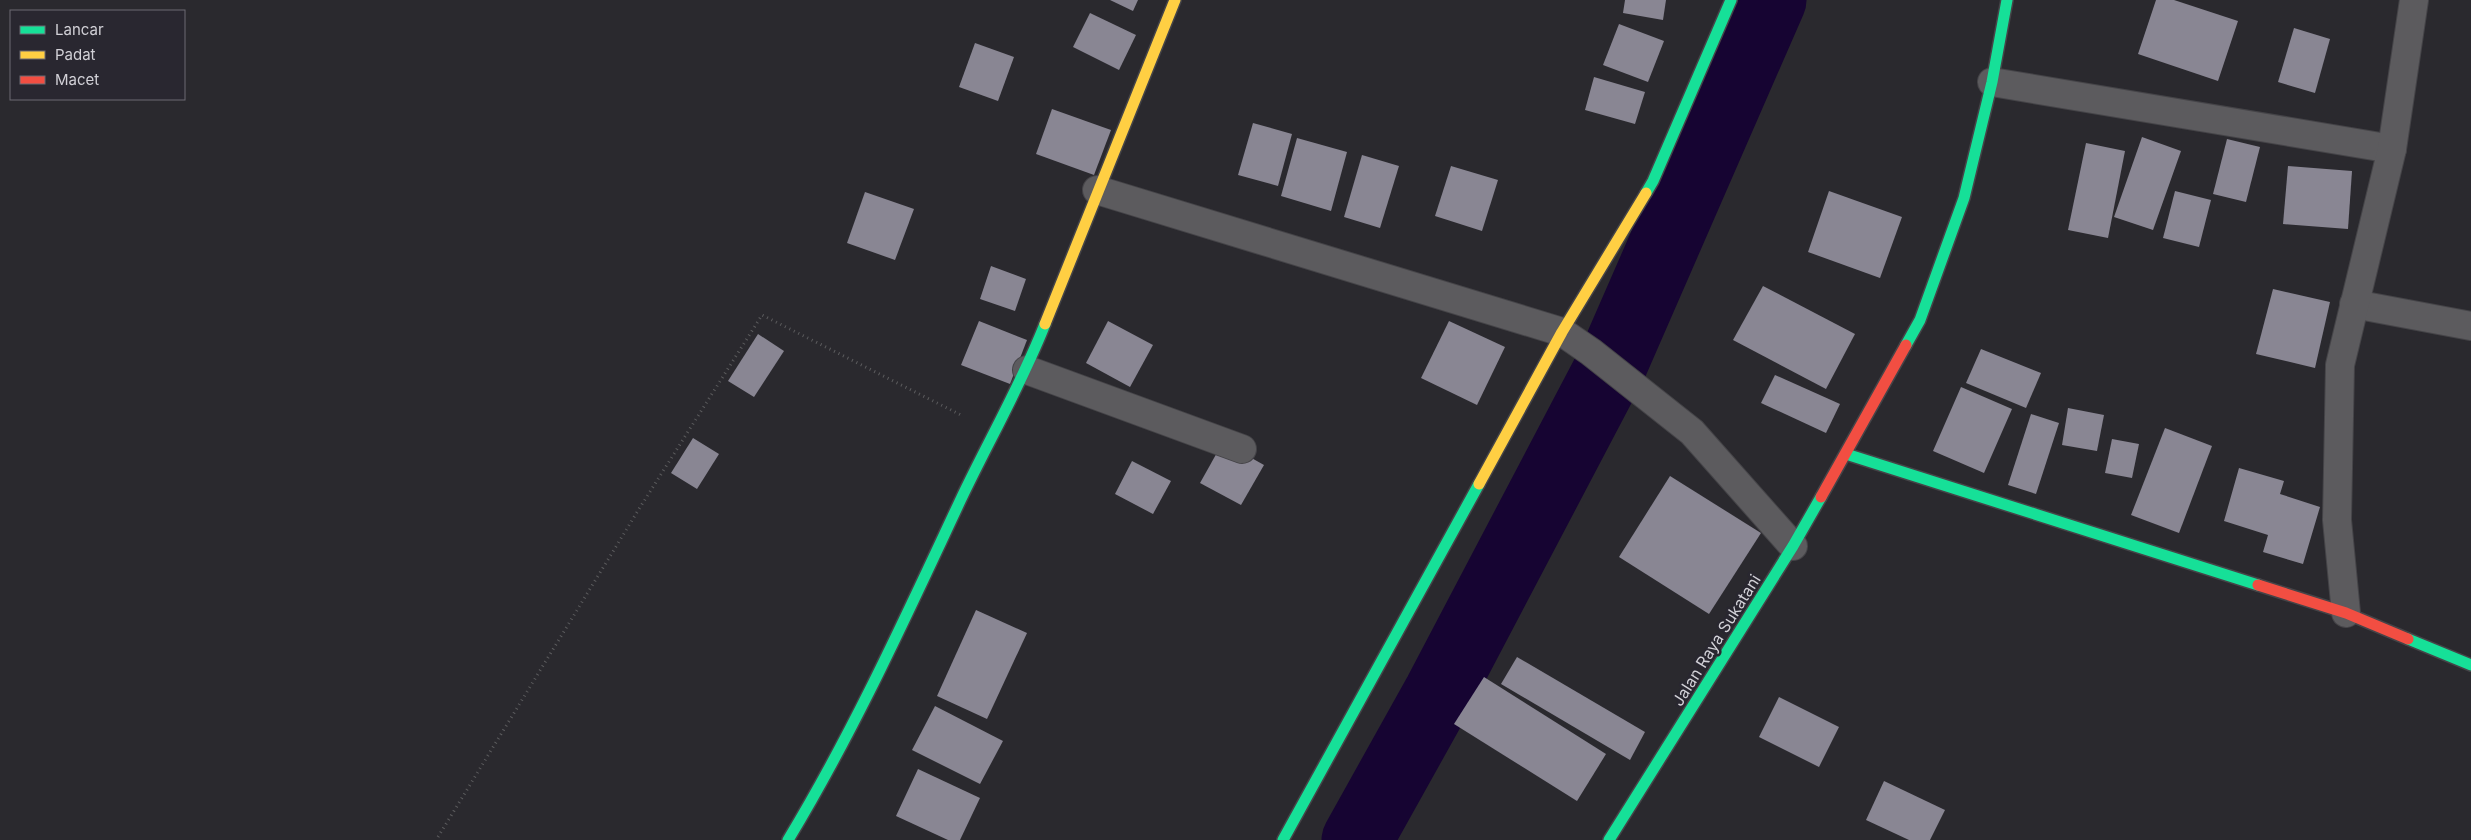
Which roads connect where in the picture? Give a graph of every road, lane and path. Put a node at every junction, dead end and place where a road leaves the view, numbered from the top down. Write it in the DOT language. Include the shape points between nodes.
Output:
graph roads {
  1 [pos="1175,0"];
  2 [pos="1731,0"];
  3 [pos="2007,0"];
  4 [pos="2414,0"];
  5 [pos="1992,82"];
  6 [pos="2392,148"];
  7 [pos="1097,190"];
  8 [pos="2354,304"];
  9 [pos="2471,326"];
  10 [pos="1562,332"];
  11 [pos="1027,370"];
  12 [pos="994,431"];
  13 [pos="1242,449"];
  14 [pos="1846,454"];
  15 [pos="1793,546"];
  16 [pos="2346,613"];
  17 [pos="2471,665"];
  18 [pos="438,837"];
  19 [pos="788,840"];
  20 [pos="1283,840"];
  21 [pos="1609,840"];
  1 -- 7 [label="street"];
  2 -- 10 [label="street" via="1653,181"];
  3 -- 5 [label="street, Jalan Raya Sukatani"];
  4 -- 6 [label="street"];
  5 -- 6 [label="street"];
  5 -- 14 [label="street, Jalan Raya Sukatani" via="1964,198 1920,320"];
  6 -- 8 [label="street"];
  7 -- 10 [label="street"];
  7 -- 11 [label="street"];
  8 -- 9 [label="street"];
  8 -- 16 [label="street" via="2340,365 2337,520"];
  10 -- 15 [label="street" via="1692,432"];
  10 -- 20 [label="street"];
  11 -- 12 [label="street"];
  11 -- 13 [label="street"];
  12 -- 18 [label="path" via="762,315"];
  12 -- 19 [label="street" via="893,643"];
  14 -- 15 [label="street, Jalan Raya Sukatani"];
  14 -- 16 [label="street"];
  15 -- 21 [label="street, Jalan Raya Sukatani"];
  16 -- 17 [label="street"];
}
